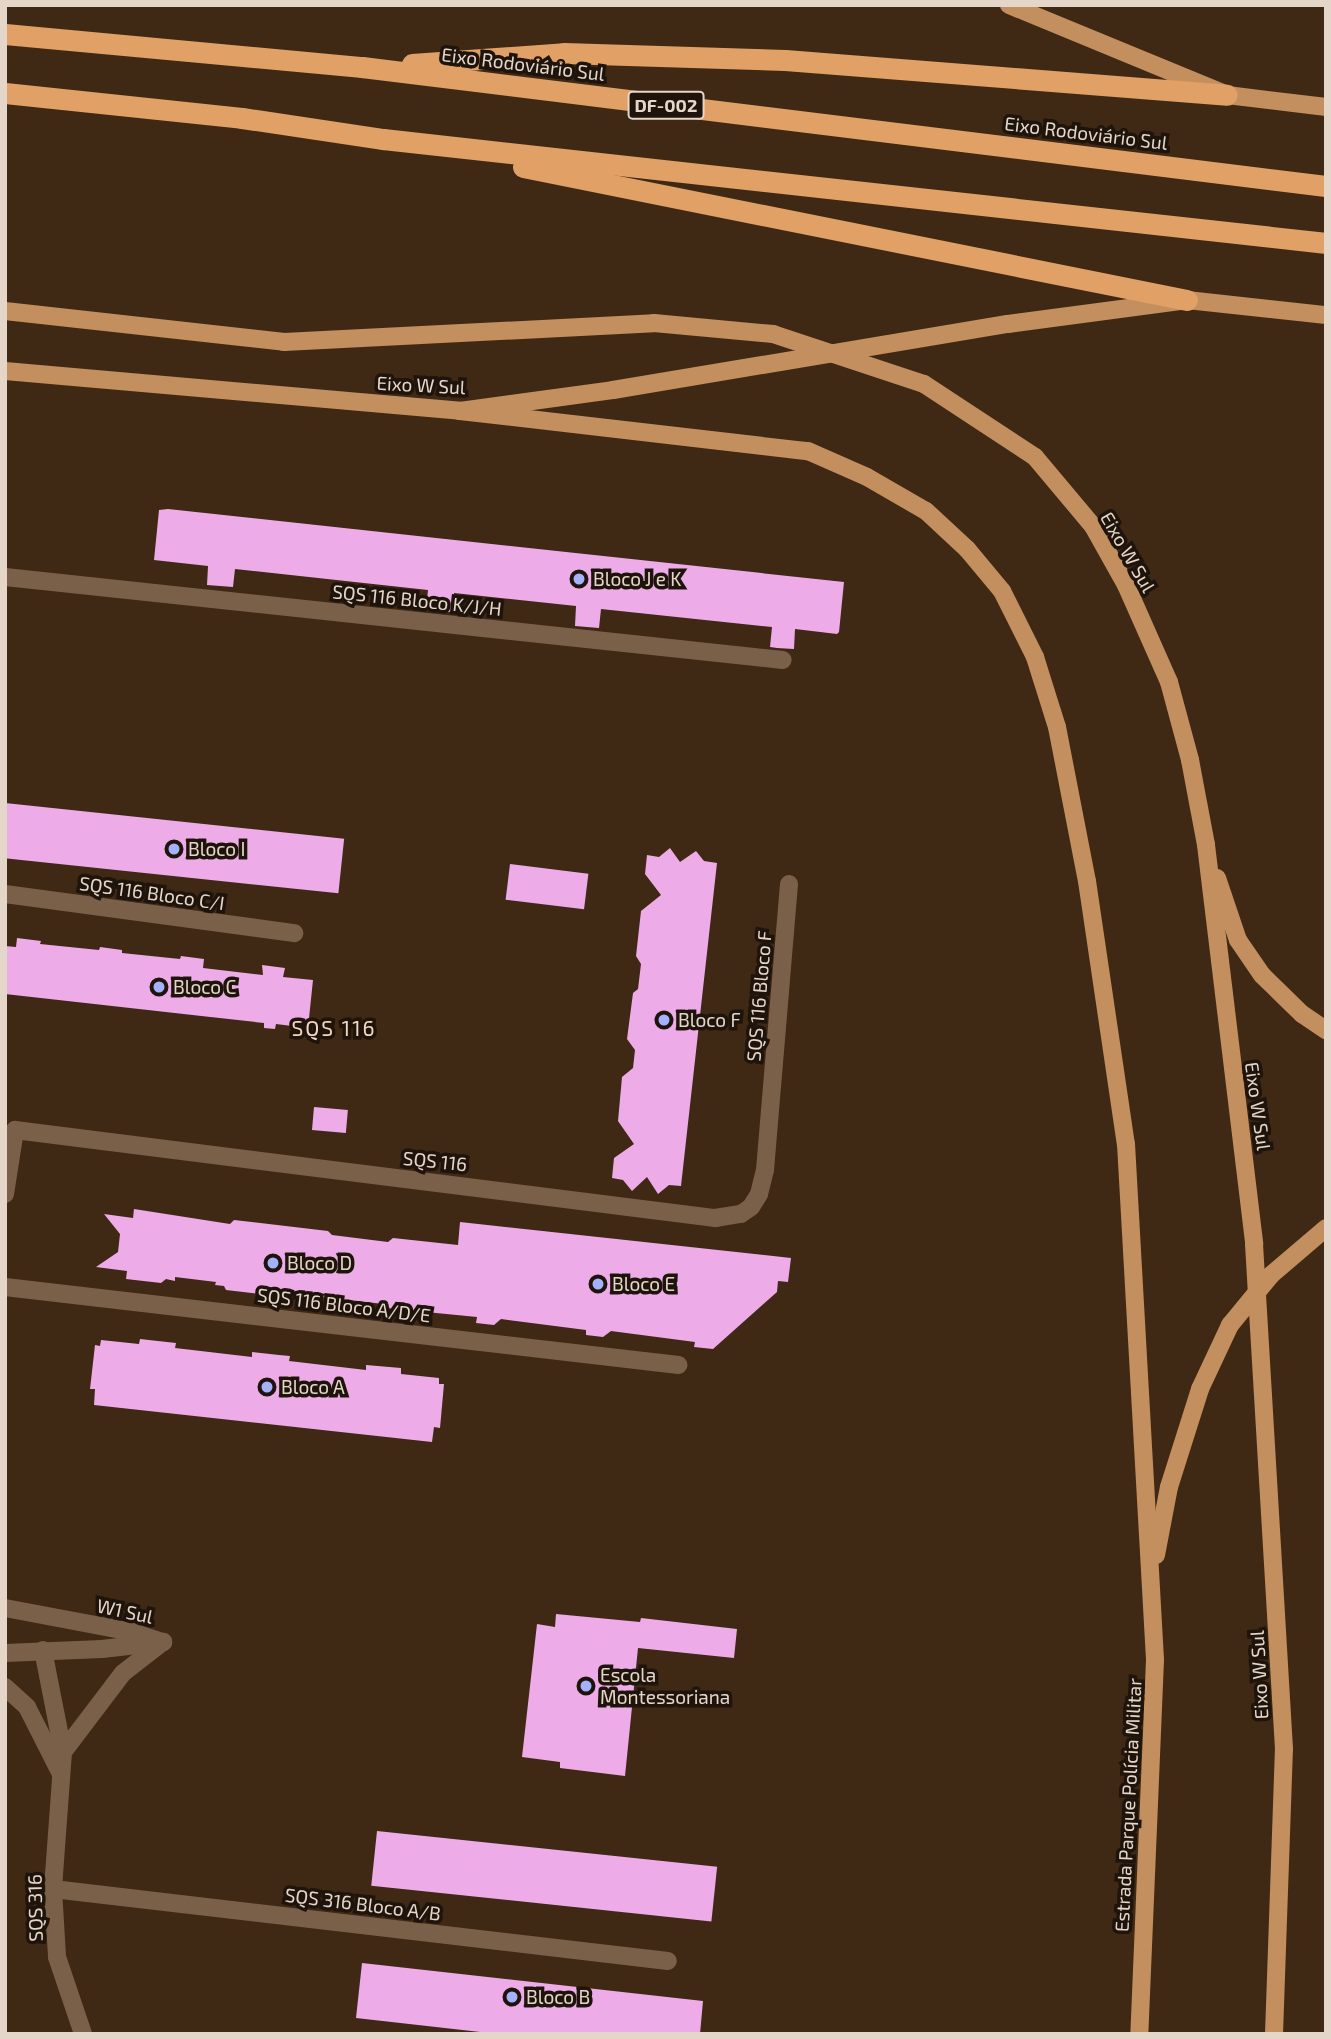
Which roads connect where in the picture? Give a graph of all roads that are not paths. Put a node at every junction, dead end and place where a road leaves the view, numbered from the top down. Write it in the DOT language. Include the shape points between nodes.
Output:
graph roads {
  1 [pos="1009,5"];
  2 [pos="5,34"];
  3 [pos="362,67"];
  4 [pos="5,93"];
  5 [pos="1227,95"];
  6 [pos="1326,107"];
  7 [pos="383,139"];
  8 [pos="1326,186"];
  9 [pos="1326,243"];
  10 [pos="1187,300"];
  11 [pos="5,311"];
  12 [pos="1326,314"];
  13 [pos="5,371"];
  14 [pos="460,411"];
  15 [pos="5,577"];
  16 [pos="783,660"];
  17 [pos="1206,845"];
  18 [pos="789,884"];
  19 [pos="5,894"];
  20 [pos="294,933"];
  21 [pos="1326,1030"];
  22 [pos="771,1112"];
  23 [pos="10,1125"];
  24 [pos="5,1194"];
  25 [pos="1326,1228"];
  26 [pos="5,1287"];
  27 [pos="678,1365"];
  28 [pos="1151,1579"];
  29 [pos="5,1608"];
  30 [pos="163,1642"];
  31 [pos="43,1650"];
  32 [pos="5,1653"];
  33 [pos="5,1687"];
  34 [pos="63,1752"];
  35 [pos="63,1778"];
  36 [pos="53,1889"];
  37 [pos="668,1961"];
  38 [pos="83,2034"];
  39 [pos="1139,2034"];
  40 [pos="1274,2034"];
  1 -- 5 [label="main road"];
  2 -- 3 [label="highway, Eixo Rodoviário Sul / DF-002"];
  3 -- 5 [label="highway" via="564,53 771,60"];
  3 -- 8 [label="highway, Eixo Rodoviário Sul / DF-002"];
  4 -- 7 [label="highway" via="242,118"];
  5 -- 6 [label="main road"];
  7 -- 9 [label="highway"];
  7 -- 10 [label="highway"];
  10 -- 12 [label="main road, Eixo W Sul"];
  10 -- 14 [label="main road, Eixo W Sul, bridge"];
  11 -- 17 [label="main road, Eixo W Sul" via="284,342 654,323 773,334 924,384 1035,457 1093,526 1126,585 1169,682"];
  13 -- 14 [label="main road, Eixo W Sul"];
  14 -- 28 [label="main road" via="808,451 867,477 926,511 967,549 1002,591 1035,657 1057,727 1091,907 1126,1144"];
  15 -- 16 [label="street, SQS 116 Bloco K/J/H"];
  17 -- 21 [label="main road" via="1238,940 1262,975 1301,1014"];
  17 -- 40 [label="main road, Eixo W Sul, bridge" via="1254,1244 1284,1749"];
  18 -- 22 [label="street, SQS 116 Bloco F"];
  19 -- 20 [label="street, SQS 116 Bloco C/I"];
  22 -- 23 [label="street, SQS 116" via="759,1194 741,1213 715,1218"];
  23 -- 24 [label="street"];
  25 -- 28 [label="main road" via="1270,1275 1230,1325 1200,1390 1169,1487"];
  26 -- 27 [label="street, SQS 116 Bloco A/D/E"];
  28 -- 39 [label="main road, Estrada Parque Polícia Militar" via="1155,1660"];
  29 -- 30 [label="street, W1 Sul"];
  30 -- 31 [label="street, W1 Sul" via="102,1650"];
  30 -- 34 [label="street" via="123,1673"];
  31 -- 32 [label="street, W1 Sul"];
  31 -- 34 [label="street, SQS 316"];
  33 -- 35 [label="street" via="27,1707"];
  34 -- 35 [label="street, SQS 316"];
  35 -- 36 [label="street, SQS 316"];
  36 -- 37 [label="street, SQS 316 Bloco A/B"];
  36 -- 38 [label="street, SQS 316" via="57,1957"];
}
